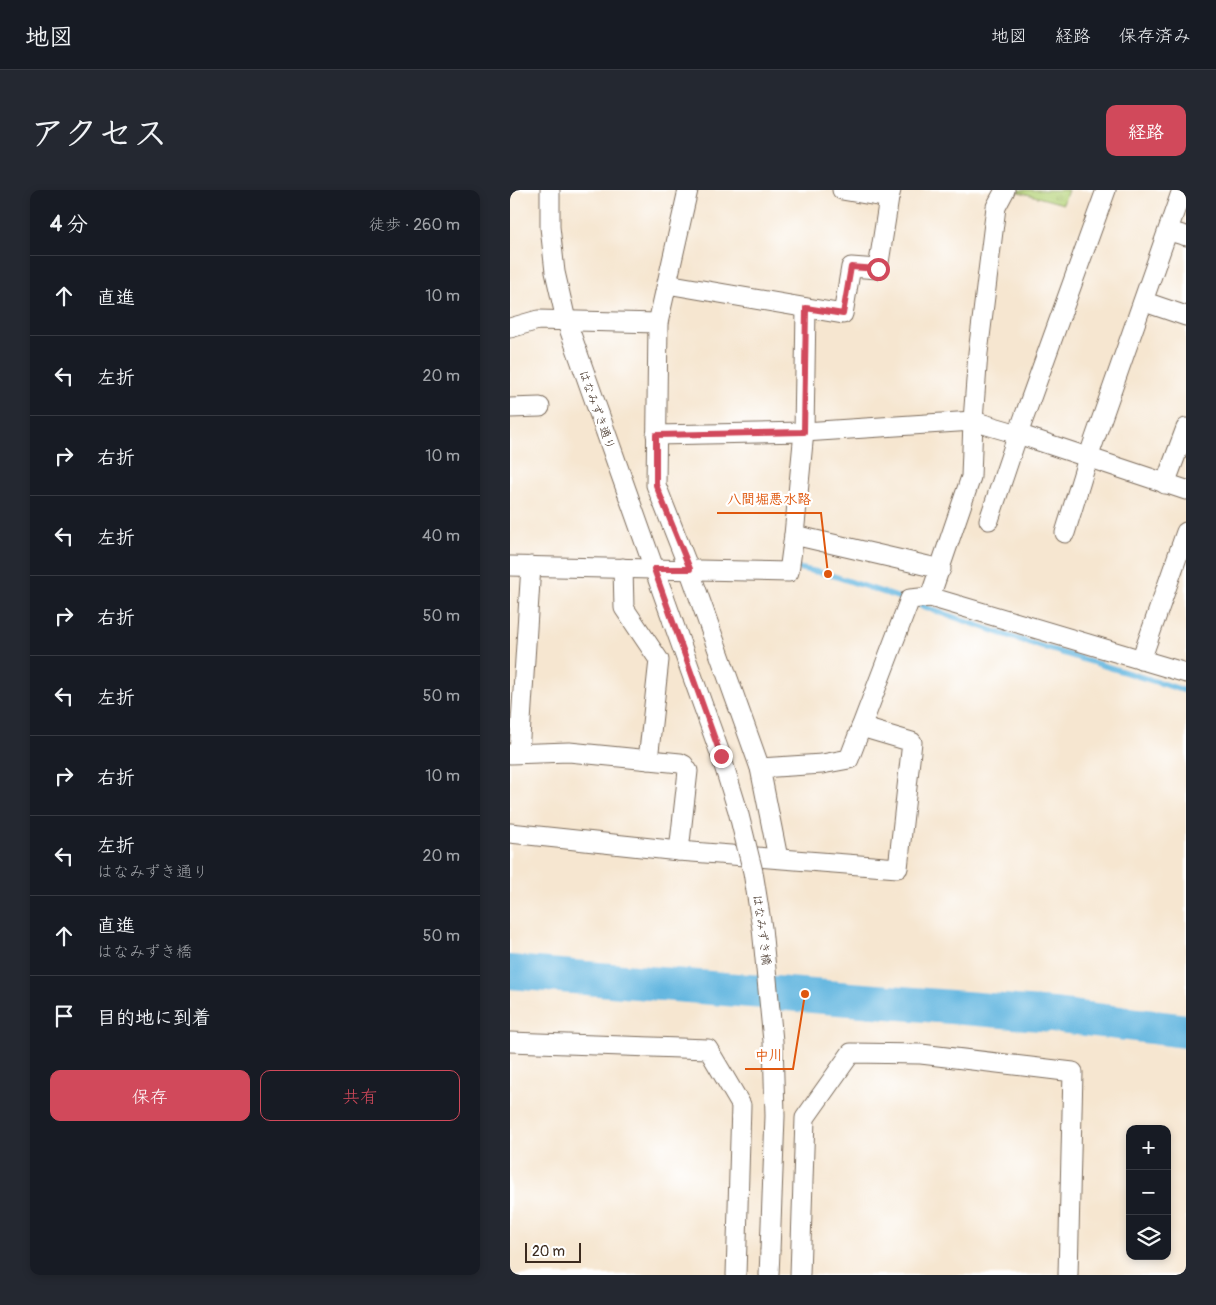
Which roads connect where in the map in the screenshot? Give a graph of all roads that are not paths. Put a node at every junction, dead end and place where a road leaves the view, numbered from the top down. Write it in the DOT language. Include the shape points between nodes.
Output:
graph roads {
  1 [pos="550,190"];
  2 [pos="688,190"];
  3 [pos="842,190"];
  4 [pos="1005,190"];
  5 [pos="1106,190"];
  6 [pos="1182,190"];
  7 [pos="890,194"];
  8 [pos="1177,234"];
  9 [pos="667,284"];
  10 [pos="1144,302"];
  11 [pos="806,308"];
  12 [pos="1186,316"];
  13 [pos="566,320"];
  14 [pos="658,323"];
  15 [pos="510,328"];
  16 [pos="540,407"];
  17 [pos="510,408"];
  18 [pos="973,421"];
  19 [pos="1186,428"];
  20 [pos="804,432"];
  21 [pos="1018,434"];
  22 [pos="656,435"];
  23 [pos="1088,458"];
  24 [pos="1165,484"];
  25 [pos="1186,490"];
  26 [pos="989,520"];
  27 [pos="1186,532"];
  28 [pos="1065,533"];
  29 [pos="794,535"];
  30 [pos="686,562"];
  31 [pos="510,566"];
  32 [pos="531,566"];
  33 [pos="623,568"];
  34 [pos="940,569"];
  35 [pos="655,571"];
  36 [pos="930,597"];
  37 [pos="674,622"];
  38 [pos="1141,660"];
  39 [pos="1186,673"];
  40 [pos="862,728"];
  41 [pos="515,754"];
  42 [pos="648,760"];
  43 [pos="760,768"];
  44 [pos="510,833"];
  45 [pos="679,851"];
  46 [pos="778,858"];
  47 [pos="510,1042"];
  48 [pos="736,1275"];
  49 [pos="769,1275"];
  50 [pos="800,1275"];
  51 [pos="1068,1275"];
  1 -- 13 [label="street, はなみずき通り" via="555,272"];
  2 -- 9 [label="street"];
  3 -- 7 [label="street"];
  4 -- 18 [label="street" via="996,207"];
  5 -- 21 [label="street"];
  6 -- 8 [label="street"];
  7 -- 11 [label="street" via="878,269 851,267 843,314"];
  8 -- 10 [label="street"];
  9 -- 11 [label="street"];
  9 -- 14 [label="street"];
  10 -- 12 [label="street"];
  10 -- 23 [label="street"];
  11 -- 20 [label="street"];
  13 -- 14 [label="street"];
  13 -- 15 [label="street" via="538,320"];
  13 -- 35 [label="street, はなみずき通り"];
  14 -- 22 [label="street"];
  16 -- 17 [label="street"];
  18 -- 20 [label="street"];
  18 -- 21 [label="street"];
  18 -- 34 [label="street" via="971,477"];
  19 -- 24 [label="street"];
  20 -- 22 [label="street"];
  20 -- 29 [label="street"];
  21 -- 23 [label="street"];
  21 -- 26 [label="street"];
  22 -- 30 [label="street" via="656,485"];
  23 -- 24 [label="street"];
  23 -- 28 [label="street"];
  24 -- 25 [label="street"];
  27 -- 38 [label="street"];
  29 -- 30 [label="street" via="789,572"];
  29 -- 34 [label="street"];
  30 -- 35 [label="street"];
  30 -- 43 [label="street"];
  31 -- 32 [label="street"];
  32 -- 33 [label="street"];
  32 -- 41 [label="street"];
  33 -- 35 [label="street"];
  33 -- 42 [label="street" via="624,608 659,660"];
  34 -- 36 [label="street"];
  35 -- 37 [label="street, はなみずき通り"];
  36 -- 38 [label="street"];
  36 -- 40 [label="street" via="910,599"];
  37 -- 49 [label="street, はなみずき橋, bridge" via="735,802 753,872 762,928 774,1050"];
  38 -- 39 [label="street"];
  40 -- 43 [label="street" via="849,760"];
  40 -- 46 [label="street" via="912,742 898,868"];
  41 -- 42 [label="street" via="569,752"];
  42 -- 45 [label="street" via="680,763 688,771"];
  43 -- 46 [label="street"];
  44 -- 45 [label="street"];
  45 -- 46 [label="street"];
  47 -- 48 [label="street" via="708,1049 741,1105"];
  50 -- 51 [label="street" via="805,1118 851,1053 921,1054 1073,1072"];
}
